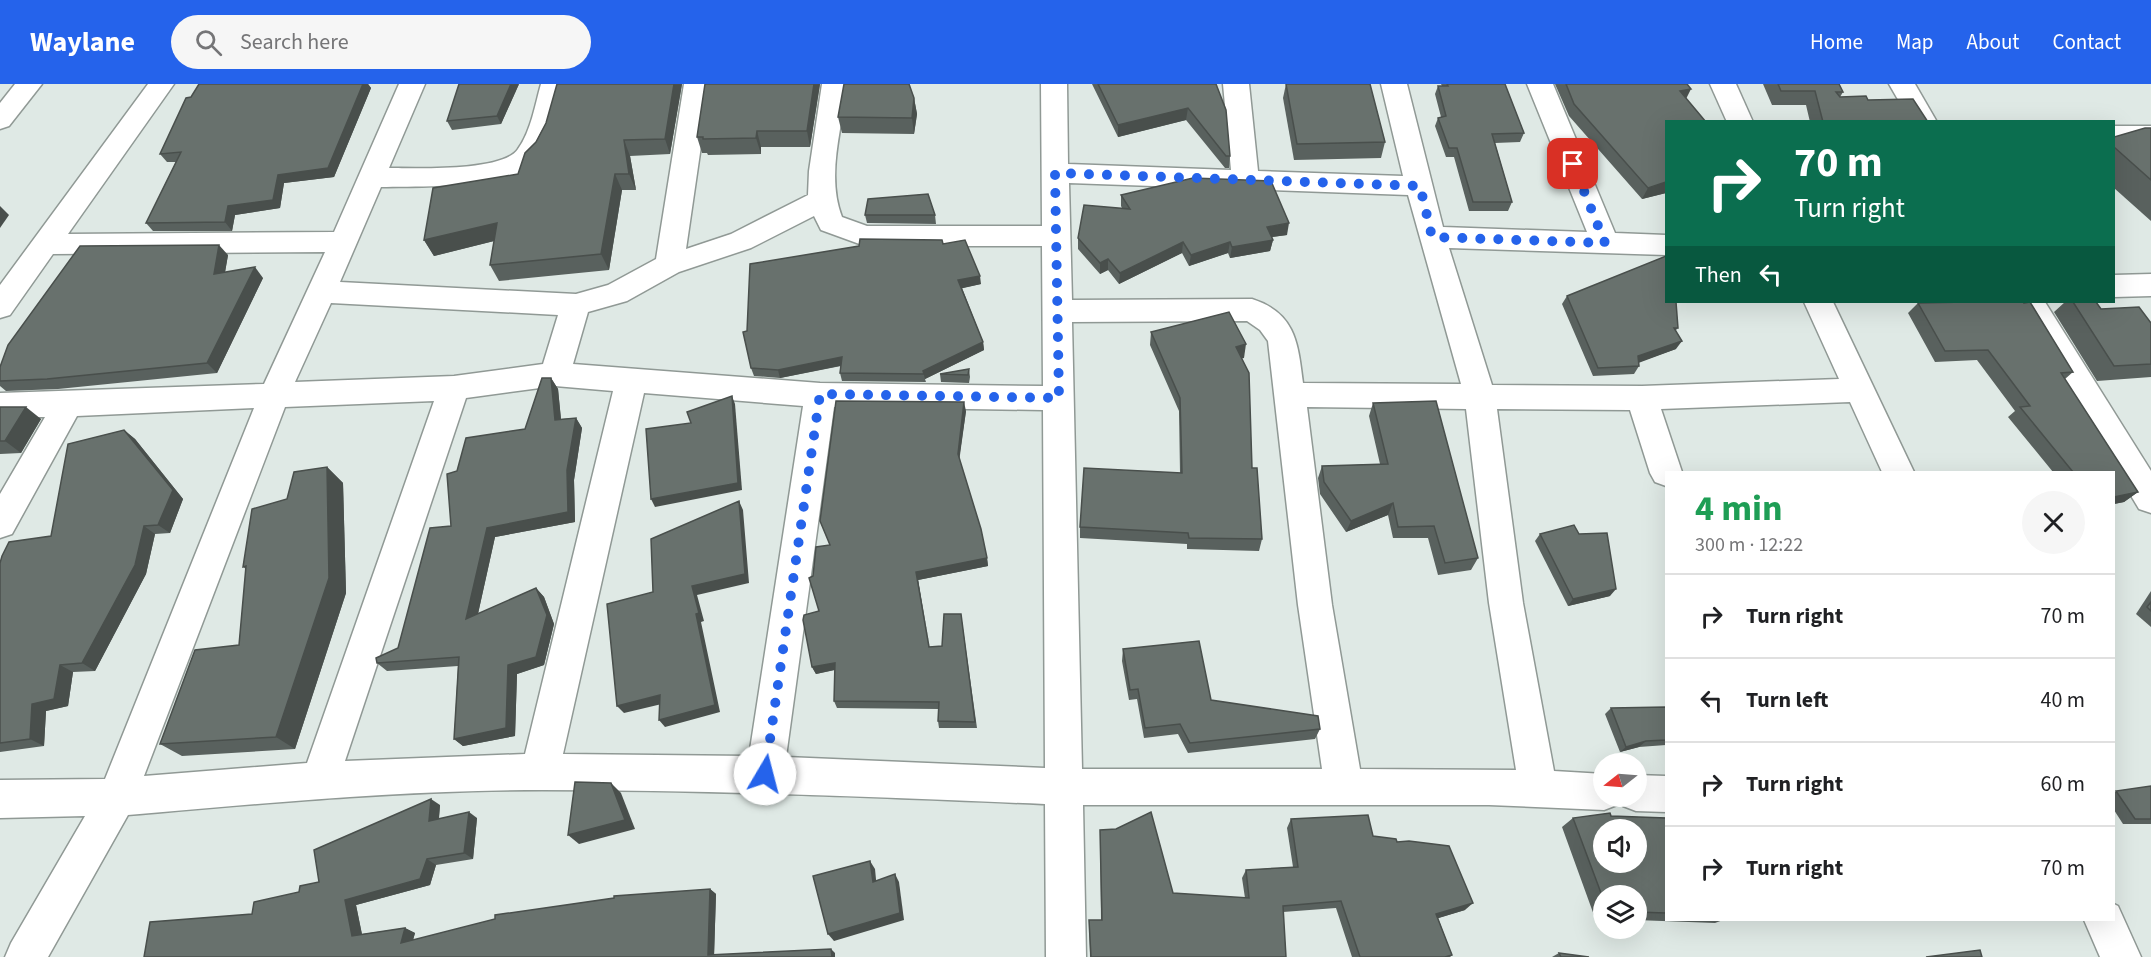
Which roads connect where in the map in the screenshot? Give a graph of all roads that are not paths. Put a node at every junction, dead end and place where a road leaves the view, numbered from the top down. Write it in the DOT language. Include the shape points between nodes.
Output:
graph roads {
  1 [pos="29,84"];
  2 [pos="161,84"];
  3 [pos="412,84"];
  4 [pos="554,84"];
  5 [pos="697,84"];
  6 [pos="835,84"];
  7 [pos="1054,84"];
  8 [pos="1236,84"];
  9 [pos="1394,84"];
  10 [pos="1540,84"];
  11 [pos="1724,84"];
  12 [pos="1902,84"];
  13 [pos="0,120"];
  14 [pos="1739,120"];
  15 [pos="1923,120"];
  16 [pos="2115,135"];
  17 [pos="2151,135"];
  18 [pos="1055,173"];
  19 [pos="371,178"];
  20 [pos="1245,180"];
  21 [pos="1420,186"];
  22 [pos="822,200"];
  23 [pos="1056,236"];
  24 [pos="1432,237"];
  25 [pos="344,243"];
  26 [pos="1605,243"];
  27 [pos="44,244"];
  28 [pos="1665,244"];
  29 [pos="669,265"];
  30 [pos="2151,285"];
  31 [pos="2115,286"];
  32 [pos="321,292"];
  33 [pos="1819,303"];
  34 [pos="2031,303"];
  35 [pos="576,305"];
  36 [pos="0,307"];
  37 [pos="1057,311"];
  38 [pos="555,374"];
  39 [pos="631,381"];
  40 [pos="454,388"];
  41 [pos="1860,390"];
  42 [pos="820,394"];
  43 [pos="1289,395"];
  44 [pos="274,396"];
  45 [pos="1480,396"];
  46 [pos="1059,398"];
  47 [pos="1642,398"];
  48 [pos="68,404"];
  49 [pos="0,405"];
  50 [pos="2139,458"];
  51 [pos="1665,471"];
  52 [pos="1898,471"];
  53 [pos="2151,499"];
  54 [pos="0,524"];
  55 [pos="540,772"];
  56 [pos="765,774"];
  57 [pos="320,780"];
  58 [pos="1064,787"];
  59 [pos="1344,788"];
  60 [pos="1538,789"];
  61 [pos="1593,792"];
  62 [pos="1647,793"];
  63 [pos="1665,794"];
  64 [pos="117,797"];
  65 [pos="0,799"];
  66 [pos="2104,921"];
  67 [pos="25,957"];
  68 [pos="1066,957"];
  69 [pos="2121,957"];
  1 -- 13 [label="street"];
  2 -- 27 [label="street"];
  3 -- 19 [label="street"];
  4 -- 19 [label="street" via="525,159 507,170"];
  5 -- 29 [label="street"];
  6 -- 22 [label="street" via="822,171"];
  7 -- 18 [label="street"];
  8 -- 20 [label="street"];
  9 -- 21 [label="street"];
  10 -- 26 [label="street"];
  11 -- 14 [label="street"];
  12 -- 15 [label="street"];
  16 -- 17 [label="street"];
  18 -- 20 [label="street"];
  18 -- 23 [label="street"];
  19 -- 25 [label="street"];
  20 -- 21 [label="street"];
  21 -- 24 [label="street"];
  22 -- 23 [label="street" via="831,223 865,236"];
  22 -- 29 [label="street" via="741,241"];
  23 -- 37 [label="street"];
  24 -- 26 [label="street"];
  24 -- 45 [label="street"];
  25 -- 27 [label="street"];
  25 -- 32 [label="street"];
  26 -- 28 [label="street"];
  27 -- 36 [label="street"];
  29 -- 35 [label="street" via="617,292"];
  30 -- 31 [label="street"];
  32 -- 35 [label="street"];
  32 -- 44 [label="street"];
  33 -- 41 [label="street"];
  34 -- 50 [label="street"];
  35 -- 38 [label="street"];
  37 -- 43 [label="street" via="1252,310 1275,326 1283,341"];
  37 -- 46 [label="street"];
  38 -- 39 [label="street"];
  38 -- 40 [label="street"];
  39 -- 42 [label="street"];
  39 -- 55 [label="street"];
  40 -- 44 [label="street"];
  40 -- 57 [label="street"];
  41 -- 47 [label="street"];
  41 -- 52 [label="street"];
  42 -- 46 [label="street"];
  42 -- 56 [label="street"];
  43 -- 45 [label="street"];
  43 -- 59 [label="street" via="1315,605"];
  44 -- 48 [label="street"];
  44 -- 64 [label="street"];
  45 -- 47 [label="street"];
  45 -- 60 [label="street" via="1506,603"];
  46 -- 58 [label="street"];
  47 -- 51 [label="street"];
  48 -- 49 [label="street"];
  48 -- 54 [label="street"];
  50 -- 53 [label="street"];
  55 -- 56 [label="street"];
  55 -- 57 [label="street"];
  56 -- 58 [label="street"];
  57 -- 64 [label="street"];
  58 -- 59 [label="street"];
  58 -- 68 [label="street"];
  59 -- 60 [label="street"];
  60 -- 61 [label="street"];
  62 -- 63 [label="street"];
  64 -- 65 [label="street"];
  64 -- 67 [label="street"];
  66 -- 69 [label="street"];
}
